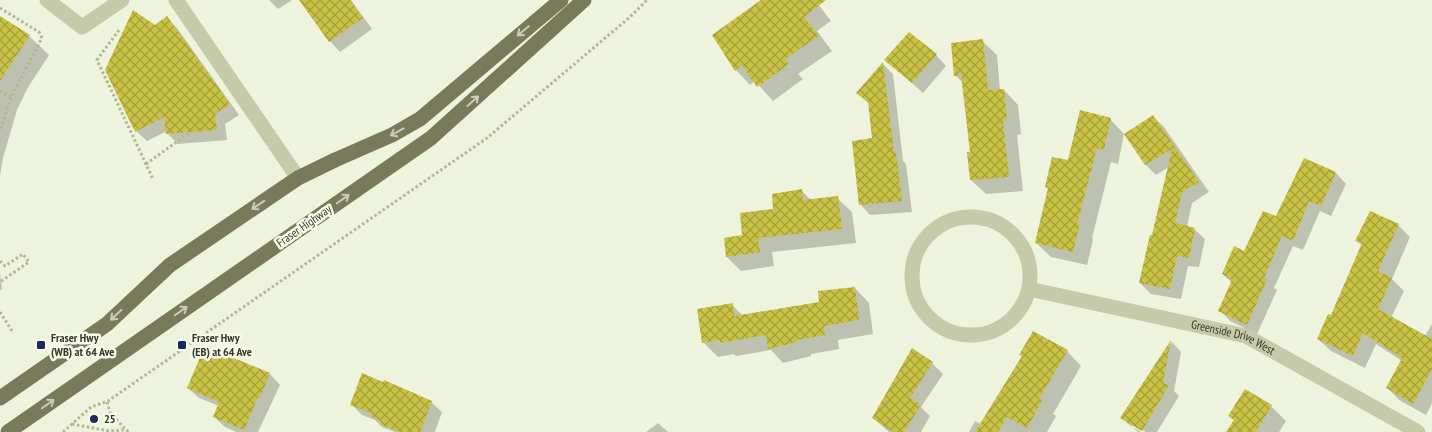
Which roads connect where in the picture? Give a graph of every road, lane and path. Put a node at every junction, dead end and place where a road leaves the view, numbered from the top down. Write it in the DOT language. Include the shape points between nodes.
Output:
graph roads {
  1 [pos="46,0"];
  2 [pos="122,0"];
  3 [pos="176,0"];
  4 [pos="561,0"];
  5 [pos="584,0"];
  6 [pos="647,0"];
  7 [pos="0,8"];
  8 [pos="118,30"];
  9 [pos="0,91"];
  10 [pos="12,97"];
  11 [pos="0,131"];
  12 [pos="189,133"];
  13 [pos="146,164"];
  14 [pos="298,178"];
  15 [pos="153,179"];
  16 [pos="0,261"];
  17 [pos="0,282"];
  18 [pos="1029,289"];
  19 [pos="0,312"];
  20 [pos="12,331"];
  21 [pos="0,398"];
  22 [pos="107,402"];
  23 [pos="72,424"];
  24 [pos="125,430"];
  25 [pos="8,432"];
  26 [pos="62,432"];
  27 [pos="131,432"];
  28 [pos="1418,432"];
  1 -- 2 [label="street" via="82,27"];
  3 -- 14 [label="street"];
  4 -- 14 [label="main road, one-way" via="420,119 392,136"];
  25 -- 5 [label="main road, Fraser Highway, one-way" via="431,138"];
  6 -- 22 [label="path" via="487,138"];
  7 -- 10 [label="path" via="38,32 42,38"];
  8 -- 13 [label="path" via="97,60"];
  9 -- 10 [label="path"];
  10 -- 11 [label="path"];
  12 -- 13 [label="path"];
  13 -- 15 [label="path"];
  14 -- 21 [label="main road, one-way" via="170,265 107,324"];
  16 -- 17 [label="path" via="5,266 23,254 29,262"];
  18 -- 18 [label="street" via="1030,270 1025,251 1014,234 998,223 980,217 960,217 942,224 926,236 916,252 911,271 913,291 921,310 934,324 952,333 972,336 991,333 1009,323 1022,308"];
  18 -- 28 [label="street, Greenside Drive West" via="1246,336"];
  19 -- 20 [label="path"];
  22 -- 23 [label="path" via="91,407"];
  22 -- 24 [label="path" via="110,412"];
  23 -- 24 [label="path" via="108,431"];
  23 -- 26 [label="path"];
  24 -- 27 [label="path"];
}
